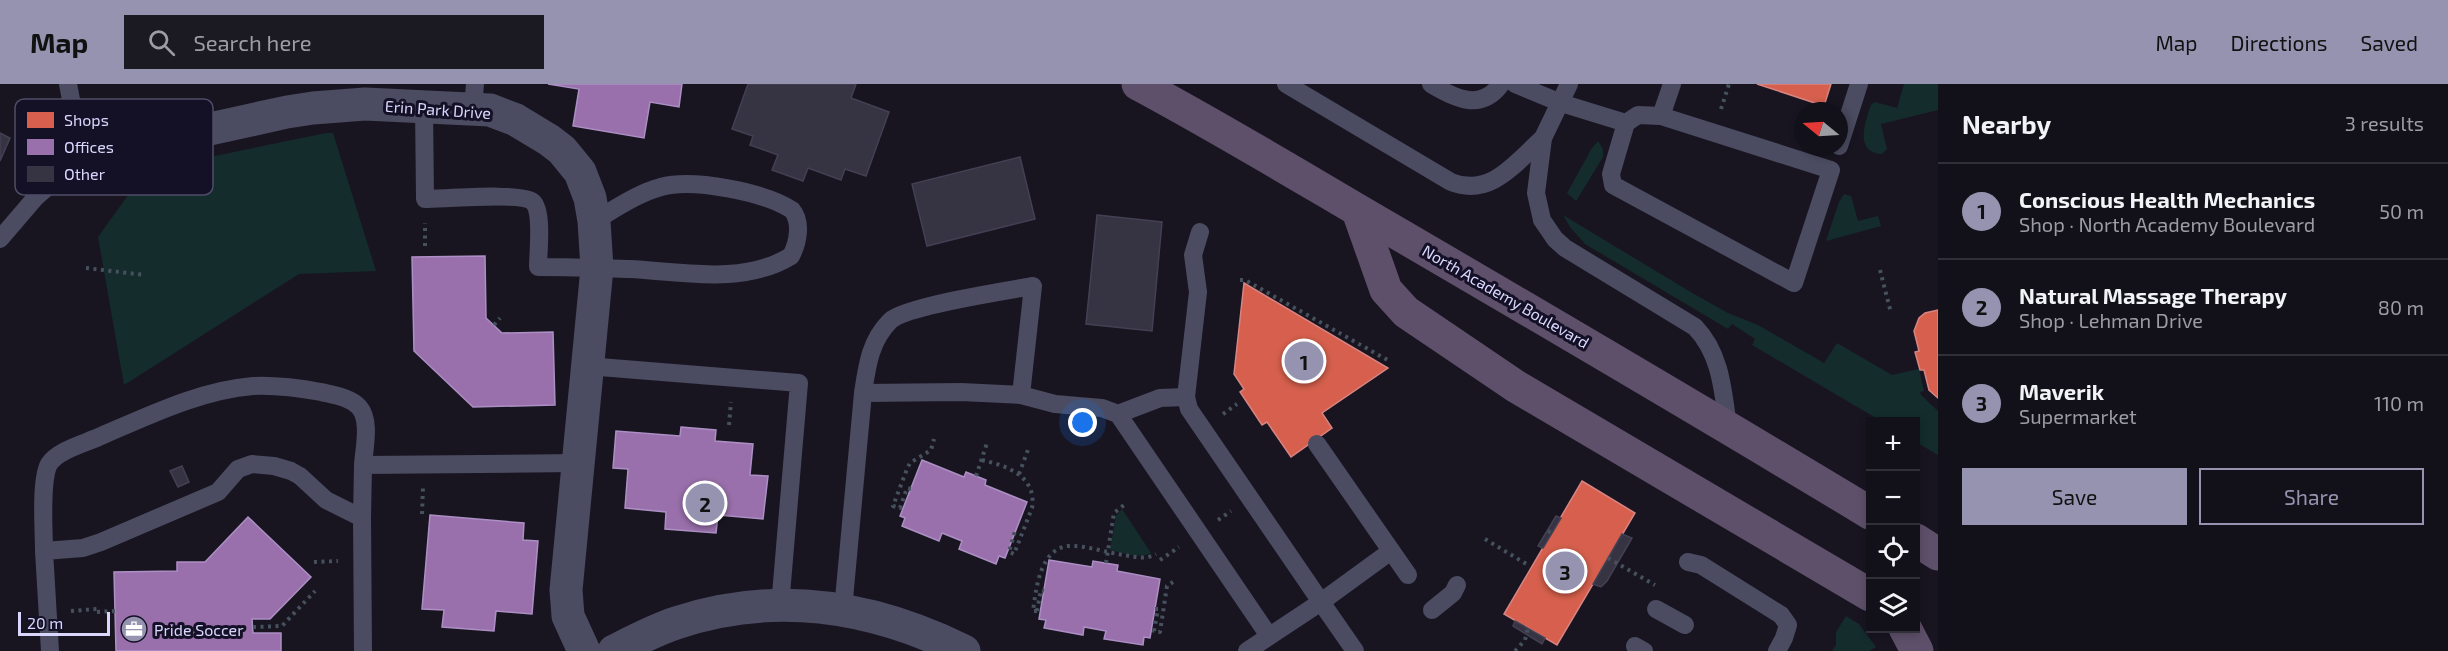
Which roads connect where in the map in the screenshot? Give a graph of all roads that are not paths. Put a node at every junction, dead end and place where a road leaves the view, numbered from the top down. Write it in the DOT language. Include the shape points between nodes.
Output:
graph roads {
  1 [pos="68,84"];
  2 [pos="1138,84"];
  3 [pos="1286,84"];
  4 [pos="1431,84"];
  5 [pos="1501,84"];
  6 [pos="1515,84"];
  7 [pos="1569,84"];
  8 [pos="1672,84"];
  9 [pos="1859,84"];
  10 [pos="474,96"];
  11 [pos="71,99"];
  12 [pos="1561,103"];
  13 [pos="424,105"];
  14 [pos="1661,116"];
  15 [pos="1848,118"];
  16 [pos="1626,123"];
  17 [pos="213,128"];
  18 [pos="1543,138"];
  19 [pos="1836,156"];
  20 [pos="1831,170"];
  21 [pos="38,195"];
  22 [pos="1358,210"];
  23 [pos="594,221"];
  24 [pos="1200,232"];
  25 [pos="0,239"];
  26 [pos="597,268"];
  27 [pos="587,366"];
  28 [pos="863,393"];
  29 [pos="1021,395"];
  30 [pos="1186,398"];
  31 [pos="1118,414"];
  32 [pos="1728,427"];
  33 [pos="1317,444"];
  34 [pos="578,463"];
  35 [pos="363,465"];
  36 [pos="1866,511"];
  37 [pos="362,518"];
  38 [pos="1920,543"];
  39 [pos="44,551"];
  40 [pos="1391,551"];
  41 [pos="1938,554"];
  42 [pos="1688,562"];
  43 [pos="1408,575"];
  44 [pos="1457,585"];
  45 [pos="1866,593"];
  46 [pos="1321,602"];
  47 [pos="780,606"];
  48 [pos="1656,609"];
  49 [pos="843,610"];
  50 [pos="1432,610"];
  51 [pos="1685,625"];
  52 [pos="1908,633"];
  53 [pos="1269,636"];
  54 [pos="50,651"];
  55 [pos="363,651"];
  56 [pos="584,651"];
  57 [pos="614,651"];
  58 [pos="964,651"];
  59 [pos="1247,651"];
  60 [pos="1355,651"];
  61 [pos="1777,651"];
  62 [pos="1917,651"];
  1 -- 11 [label="lane"];
  2 -- 22 [label="highway, North Academy Boulevard"];
  3 -- 18 [label="lane" via="1451,182 1465,186 1482,186 1497,179"];
  4 -- 5 [label="lane" via="1458,99 1473,101 1486,97"];
  6 -- 12 [label="lane"];
  7 -- 12 [label="lane"];
  8 -- 14 [label="lane"];
  9 -- 15 [label="lane"];
  10 -- 13 [label="street, Erin Park Drive"];
  10 -- 23 [label="street, Erin Park Drive" via="490,110 516,120 562,150 586,184"];
  12 -- 16 [label="lane"];
  12 -- 18 [label="lane"];
  13 -- 17 [label="street, Erin Park Drive" via="364,104 286,112"];
  13 -- 26 [label="lane" via="425,199 528,199 538,216 538,267"];
  14 -- 16 [label="lane" via="1638,116"];
  14 -- 20 [label="lane"];
  16 -- 20 [label="lane" via="1611,174 1613,184 1794,283"];
  18 -- 32 [label="lane" via="1536,193 1538,211 1548,230 1576,256 1703,335 1720,376"];
  19 -- 20 [label="lane"];
  21 -- 25 [label="lane"];
  22 -- 32 [label="highway, North Academy Boulevard"];
  22 -- 45 [label="highway" via="1386,290 1406,312 1517,387"];
  23 -- 26 [label="street, Erin Park Drive"];
  23 -- 26 [label="lane" via="654,189 683,185 758,195 792,210 798,226 791,256 746,272"];
  24 -- 30 [label="lane" via="1193,255 1198,291"];
  26 -- 27 [label="street, Erin Park Drive"];
  27 -- 34 [label="street, Erin Park Drive"];
  27 -- 47 [label="lane" via="799,383"];
  28 -- 29 [label="lane"];
  28 -- 29 [label="lane" via="869,354 892,318 1033,286"];
  28 -- 49 [label="lane"];
  29 -- 31 [label="lane"];
  30 -- 31 [label="lane" via="1160,398"];
  30 -- 46 [label="lane" via="1189,409"];
  31 -- 53 [label="lane"];
  32 -- 36 [label="highway, North Academy Boulevard"];
  33 -- 40 [label="lane"];
  34 -- 35 [label="lane"];
  34 -- 56 [label="street, Erin Park Drive" via="566,604"];
  35 -- 37 [label="lane"];
  35 -- 39 [label="lane" via="365,419 360,408 344,398 274,386 252,386 203,397 133,422 53,460 47,470 45,489"];
  37 -- 39 [label="lane" via="326,500 291,471 252,464 238,469 218,492 101,542 83,548"];
  37 -- 55 [label="lane"];
  38 -- 41 [label="highway"];
  39 -- 54 [label="lane"];
  40 -- 43 [label="lane"];
  40 -- 46 [label="lane"];
  42 -- 61 [label="lane" via="1698,563 1781,615 1788,625"];
  44 -- 50 [label="lane"];
  46 -- 53 [label="lane"];
  46 -- 60 [label="lane"];
  47 -- 49 [label="street"];
  47 -- 57 [label="street" via="737,609 677,623"];
  48 -- 51 [label="lane"];
  49 -- 58 [label="street" via="896,622"];
  52 -- 62 [label="highway"];
  53 -- 59 [label="lane"];
}
